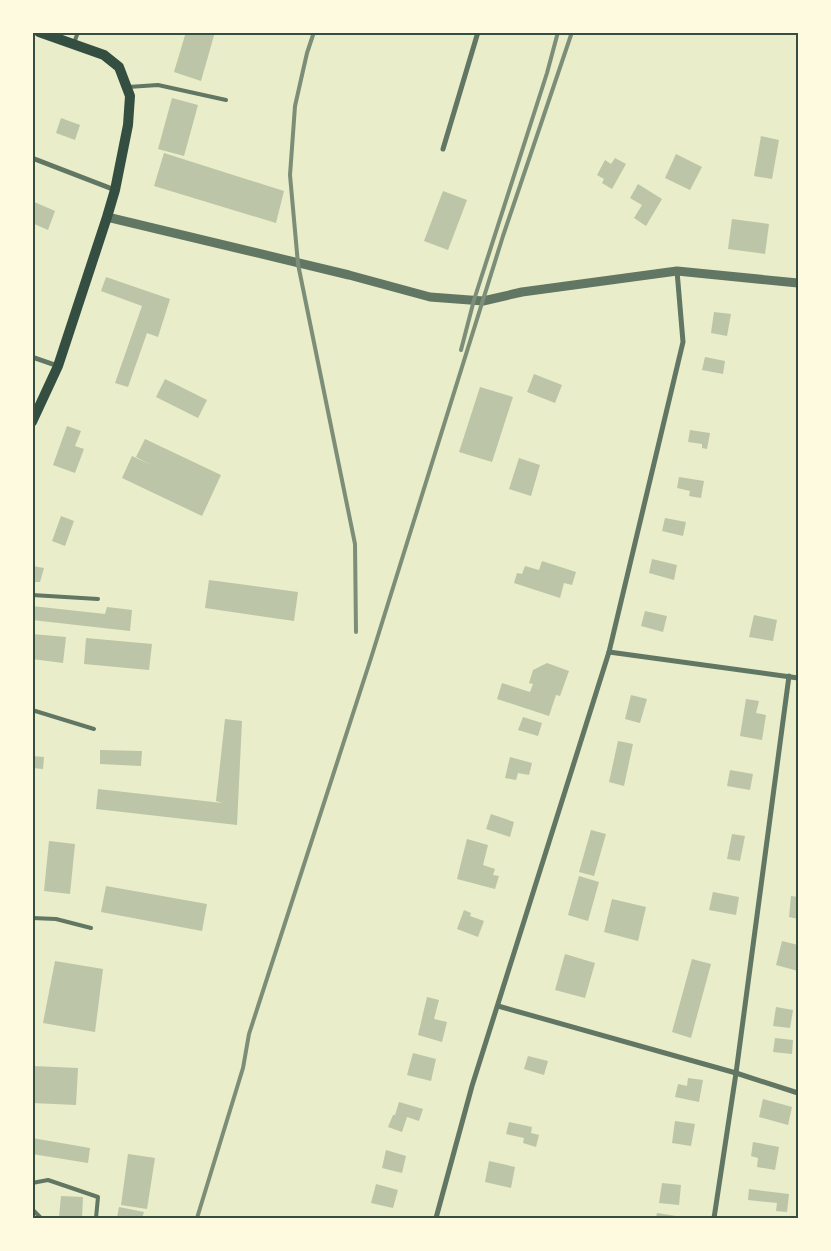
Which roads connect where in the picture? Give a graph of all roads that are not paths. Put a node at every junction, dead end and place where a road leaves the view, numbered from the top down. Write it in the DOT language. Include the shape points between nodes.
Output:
graph roads {
  1 [pos="39,32"];
  2 [pos="78,32"];
  3 [pos="478,32"];
  4 [pos="74,45"];
  5 [pos="128,87"];
  6 [pos="226,100"];
  7 [pos="442,148"];
  8 [pos="32,158"];
  9 [pos="114,190"];
  10 [pos="107,217"];
  11 [pos="677,271"];
  12 [pos="798,283"];
  13 [pos="32,357"];
  14 [pos="58,366"];
  15 [pos="32,422"];
  16 [pos="32,595"];
  17 [pos="98,599"];
  18 [pos="609,652"];
  19 [pos="789,676"];
  20 [pos="798,678"];
  21 [pos="32,710"];
  22 [pos="94,729"];
  23 [pos="32,918"];
  24 [pos="90,928"];
  25 [pos="498,1006"];
  26 [pos="736,1073"];
  27 [pos="798,1092"];
  28 [pos="32,1182"];
  29 [pos="32,1209"];
  30 [pos="41,1218"];
  31 [pos="96,1218"];
  32 [pos="436,1218"];
  33 [pos="714,1218"];
  1 -- 4 [label="main road"];
  2 -- 4 [label="lane"];
  3 -- 7 [label="street"];
  4 -- 5 [label="main road" via="104,55 119,67"];
  5 -- 6 [label="lane" via="158,85"];
  5 -- 9 [label="main road" via="128,125"];
  8 -- 9 [label="street"];
  9 -- 10 [label="main road"];
  10 -- 11 [label="street" via="430,297 484,301 522,292"];
  10 -- 14 [label="main road"];
  11 -- 12 [label="street"];
  11 -- 18 [label="street" via="683,342"];
  13 -- 14 [label="street"];
  14 -- 15 [label="main road"];
  16 -- 17 [label="lane"];
  18 -- 19 [label="street"];
  18 -- 25 [label="street"];
  19 -- 20 [label="street"];
  19 -- 26 [label="street"];
  21 -- 22 [label="lane"];
  23 -- 24 [label="lane" via="56,919"];
  25 -- 26 [label="street"];
  25 -- 32 [label="street"];
  26 -- 27 [label="street"];
  26 -- 33 [label="street"];
  28 -- 31 [label="lane" via="48,1180 98,1197"];
  29 -- 30 [label="lane"];
}
